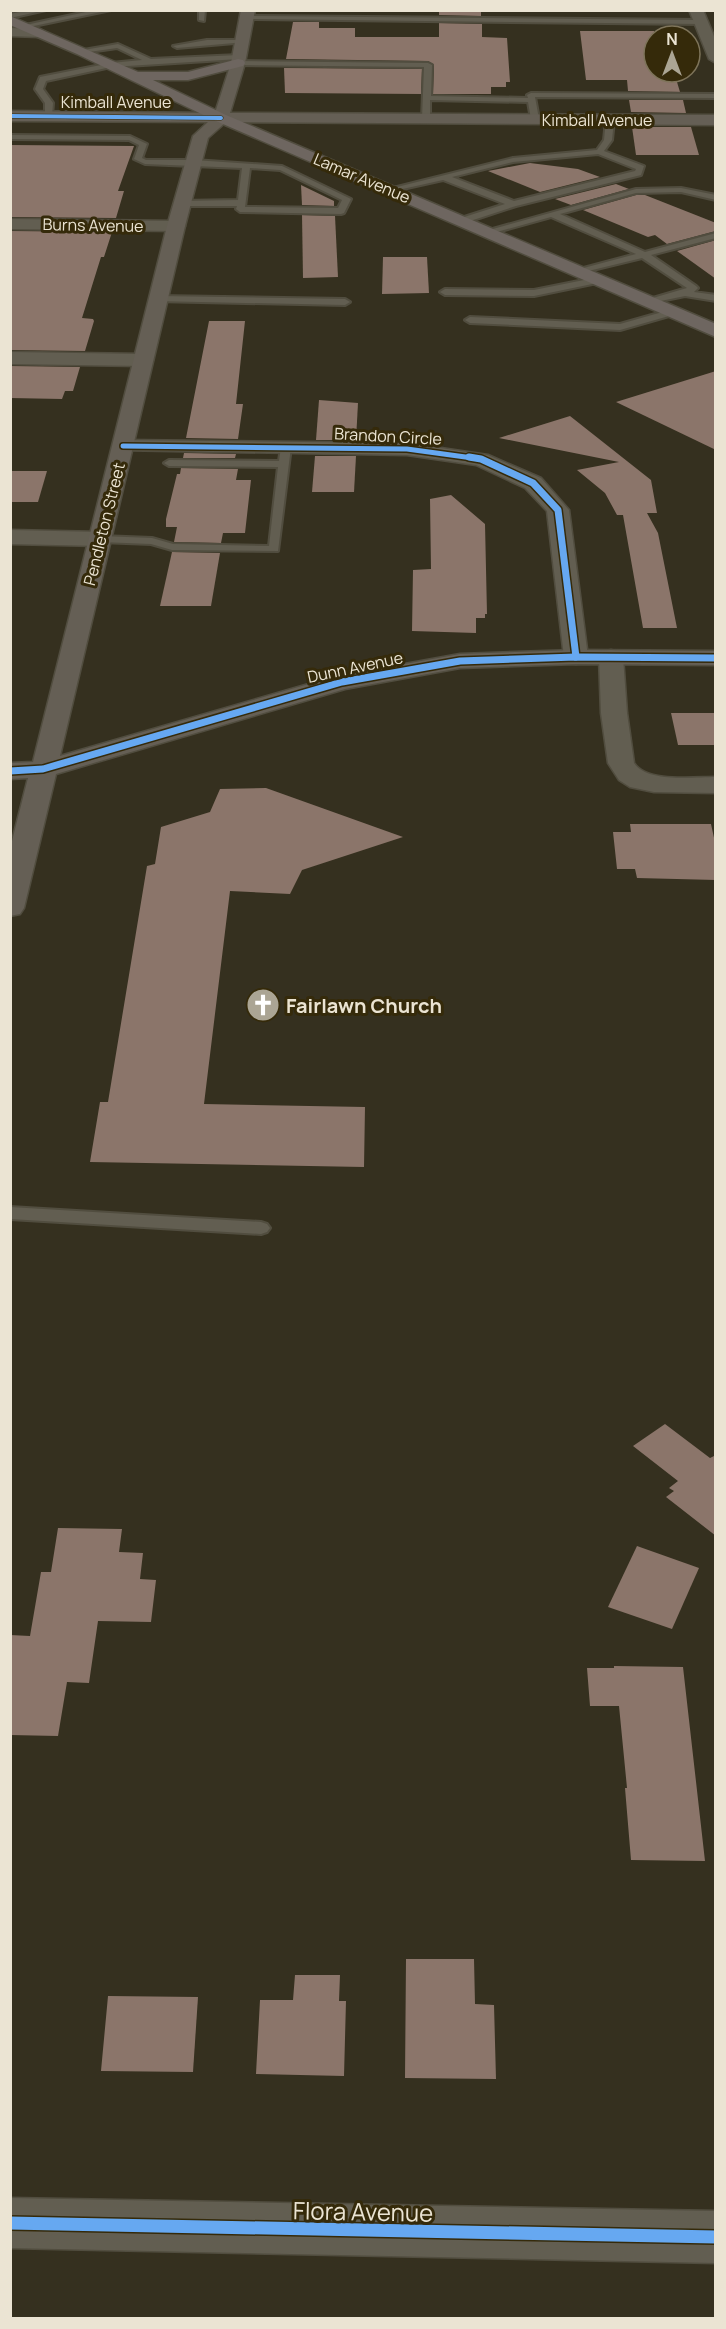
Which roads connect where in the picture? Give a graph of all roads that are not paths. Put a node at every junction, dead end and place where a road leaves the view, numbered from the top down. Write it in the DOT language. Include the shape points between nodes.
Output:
graph roads {
  1 [pos="43,10"];
  2 [pos="108,10"];
  3 [pos="202,10"];
  4 [pos="248,14"];
  5 [pos="698,16"];
  6 [pos="10,18"];
  7 [pos="202,20"];
  8 [pos="24,26"];
  9 [pos="10,32"];
  10 [pos="40,33"];
  11 [pos="166,42"];
  12 [pos="177,46"];
  13 [pos="188,47"];
  14 [pos="144,49"];
  15 [pos="155,50"];
  16 [pos="82,51"];
  17 [pos="134,53"];
  18 [pos="164,54"];
  19 [pos="240,54"];
  20 [pos="716,59"];
  21 [pos="150,61"];
  22 [pos="111,65"];
  23 [pos="132,75"];
  24 [pos="232,80"];
  25 [pos="716,96"];
  26 [pos="427,98"];
  27 [pos="532,100"];
  28 [pos="10,116"];
  29 [pos="48,117"];
  30 [pos="221,118"];
  31 [pos="368,118"];
  32 [pos="426,119"];
  33 [pos="535,120"];
  34 [pos="610,120"];
  35 [pos="716,120"];
  36 [pos="10,137"];
  37 [pos="599,152"];
  38 [pos="194,162"];
  39 [pos="291,164"];
  40 [pos="246,165"];
  41 [pos="282,168"];
  42 [pos="444,177"];
  43 [pos="389,190"];
  44 [pos="716,198"];
  45 [pos="183,203"];
  46 [pos="513,204"];
  47 [pos="241,206"];
  48 [pos="552,214"];
  49 [pos="461,221"];
  50 [pos="10,224"];
  51 [pos="176,226"];
  52 [pos="486,232"];
  53 [pos="716,235"];
  54 [pos="643,254"];
  55 [pos="579,272"];
  56 [pos="599,280"];
  57 [pos="445,292"];
  58 [pos="685,293"];
  59 [pos="716,298"];
  60 [pos="158,299"];
  61 [pos="345,302"];
  62 [pos="649,302"];
  63 [pos="673,312"];
  64 [pos="470,320"];
  65 [pos="716,331"];
  66 [pos="10,358"];
  67 [pos="143,360"];
  68 [pos="123,446"];
  69 [pos="285,455"];
  70 [pos="169,463"];
  71 [pos="10,537"];
  72 [pos="101,539"];
  73 [pos="576,657"];
  74 [pos="611,657"];
  75 [pos="716,658"];
  76 [pos="42,769"];
  77 [pos="10,771"];
  78 [pos="716,785"];
  79 [pos="10,908"];
  80 [pos="10,1213"];
  81 [pos="261,1228"];
  82 [pos="10,2223"];
  83 [pos="716,2237"];
  1 -- 6 [label="lane"];
  2 -- 8 [label="lane"];
  3 -- 7 [label="lane"];
  4 -- 5 [label="lane" via="362,19"];
  4 -- 19 [label="main road, Pendleton Street"];
  5 -- 20 [label="street"];
  6 -- 8 [label="main road, Lamar Avenue"];
  8 -- 10 [label="main road, Lamar Avenue"];
  9 -- 10 [label="street"];
  10 -- 16 [label="main road, Lamar Avenue"];
  11 -- 13 [label="lane"];
  12 -- 13 [label="lane"];
  13 -- 19 [label="lane" via="197,39"];
  14 -- 15 [label="lane"];
  14 -- 17 [label="lane"];
  14 -- 18 [label="lane"];
  16 -- 17 [label="lane" via="118,46"];
  16 -- 22 [label="main road, Lamar Avenue"];
  17 -- 21 [label="lane"];
  19 -- 21 [label="lane"];
  19 -- 23 [label="main road" via="188,76"];
  19 -- 24 [label="main road, Pendleton Street"];
  19 -- 26 [label="lane" via="428,65"];
  21 -- 22 [label="lane"];
  22 -- 23 [label="main road, Lamar Avenue"];
  22 -- 29 [label="lane" via="43,79 39,89 49,103"];
  23 -- 30 [label="main road, Lamar Avenue"];
  24 -- 30 [label="main road, Pendleton Street"];
  24 -- 31 [label="main road" via="250,98 272,106"];
  25 -- 27 [label="lane" via="531,95"];
  26 -- 27 [label="lane"];
  26 -- 32 [label="lane"];
  27 -- 33 [label="lane"];
  28 -- 29 [label="main road, Kimball Avenue"];
  29 -- 30 [label="main road, Kimball Avenue"];
  30 -- 31 [label="main road, Kimball Avenue"];
  30 -- 38 [label="main road, Pendleton Street" via="201,136"];
  30 -- 43 [label="main road, Lamar Avenue" via="305,158"];
  31 -- 32 [label="main road, Kimball Avenue"];
  32 -- 33 [label="main road, Kimball Avenue"];
  33 -- 34 [label="main road, Kimball Avenue"];
  34 -- 35 [label="main road, Kimball Avenue"];
  34 -- 37 [label="lane" via="608,140"];
  36 -- 38 [label="lane" via="130,138 143,144 138,159 145,162"];
  37 -- 42 [label="lane" via="513,160"];
  37 -- 46 [label="lane" via="641,168 638,173"];
  38 -- 40 [label="lane"];
  38 -- 45 [label="main road, Pendleton Street"];
  39 -- 41 [label="lane"];
  40 -- 41 [label="lane"];
  40 -- 47 [label="lane"];
  41 -- 47 [label="lane" via="347,200 341,211"];
  42 -- 43 [label="lane"];
  42 -- 46 [label="lane"];
  43 -- 49 [label="main road, Lamar Avenue"];
  44 -- 48 [label="lane" via="681,190 644,190"];
  45 -- 47 [label="lane"];
  45 -- 51 [label="main road, Pendleton Street"];
  46 -- 49 [label="lane"];
  48 -- 52 [label="lane"];
  48 -- 54 [label="lane"];
  49 -- 52 [label="main road, Lamar Avenue"];
  50 -- 51 [label="street, Burns Avenue"];
  51 -- 60 [label="main road, Pendleton Street"];
  52 -- 55 [label="main road, Lamar Avenue"];
  53 -- 54 [label="lane"];
  54 -- 55 [label="lane"];
  54 -- 58 [label="lane" via="692,286 693,290"];
  55 -- 56 [label="main road, Lamar Avenue"];
  56 -- 57 [label="lane" via="534,293"];
  56 -- 62 [label="main road, Lamar Avenue"];
  58 -- 59 [label="lane"];
  58 -- 62 [label="lane"];
  60 -- 61 [label="lane"];
  60 -- 67 [label="main road, Pendleton Street"];
  62 -- 63 [label="main road, Lamar Avenue"];
  63 -- 64 [label="lane" via="620,327"];
  63 -- 65 [label="main road, Lamar Avenue"];
  66 -- 67 [label="street"];
  67 -- 68 [label="main road, Pendleton Street"];
  68 -- 69 [label="street, Brandon Circle"];
  68 -- 72 [label="main road, Pendleton Street"];
  69 -- 70 [label="lane"];
  69 -- 72 [label="lane" via="274,549 172,547 152,541"];
  69 -- 73 [label="street, Brandon Circle" via="407,449 481,459 533,483 558,510"];
  71 -- 72 [label="street"];
  72 -- 76 [label="main road, Pendleton Street"];
  73 -- 74 [label="main road, Dunn Avenue"];
  73 -- 76 [label="main road, Dunn Avenue" via="460,661 342,682"];
  74 -- 75 [label="main road, Dunn Avenue"];
  74 -- 78 [label="street" via="621,763 628,774 654,784"];
  76 -- 77 [label="main road, Dunn Avenue"];
  76 -- 79 [label="main road, Pendleton Street"];
  80 -- 81 [label="lane"];
  82 -- 83 [label="street, Flora Avenue"];
}
